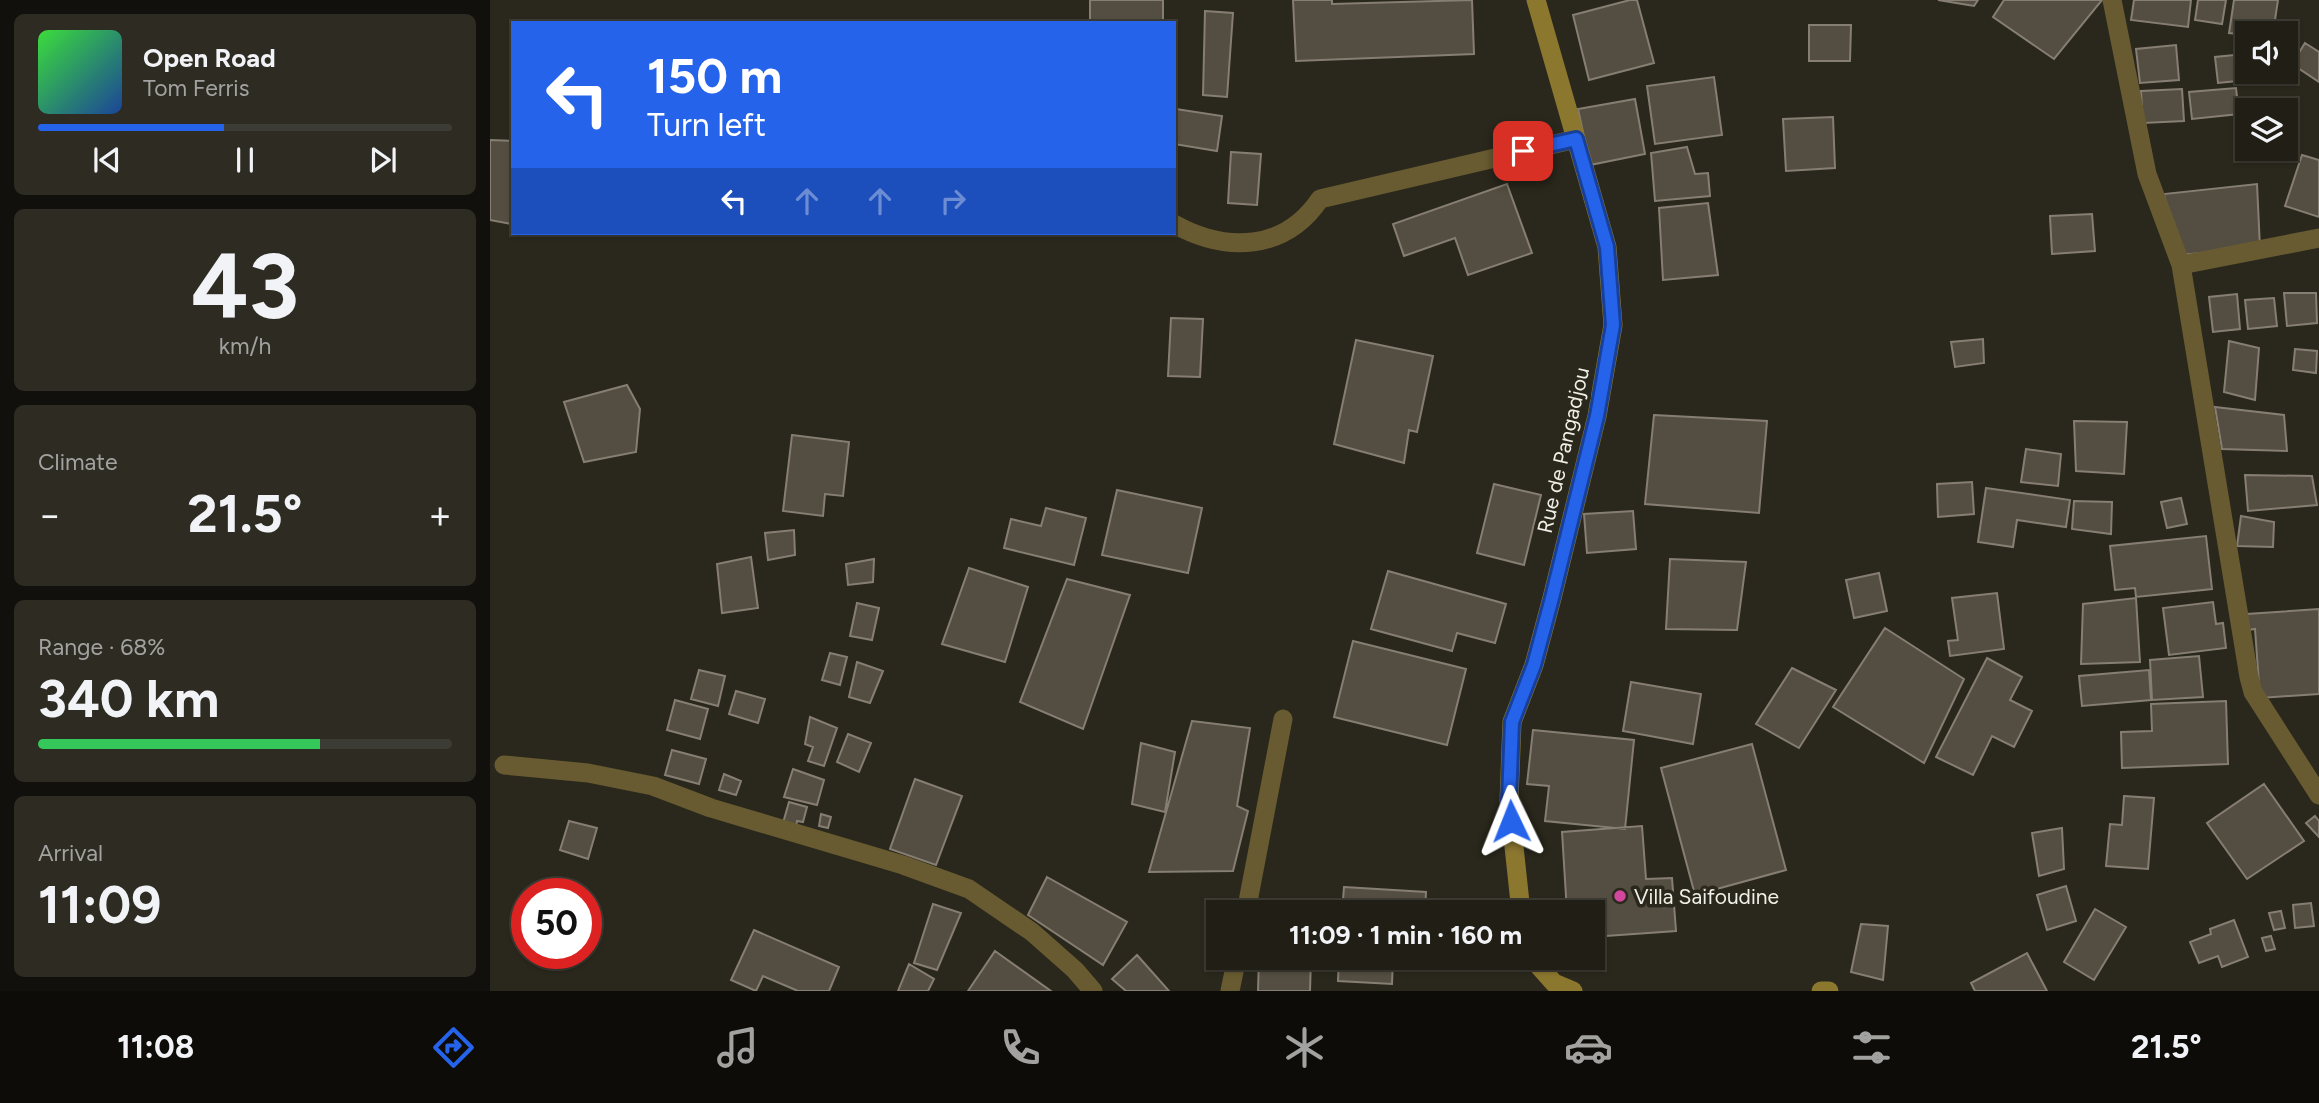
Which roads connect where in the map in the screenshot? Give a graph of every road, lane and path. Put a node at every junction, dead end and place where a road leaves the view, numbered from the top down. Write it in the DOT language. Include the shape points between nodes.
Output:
graph roads {
  1 [pos="1536,0"];
  2 [pos="2112,0"];
  3 [pos="1576,139"];
  4 [pos="1176,225"];
  5 [pos="2319,239"];
  6 [pos="2181,265"];
  7 [pos="1283,719"];
  8 [pos="504,765"];
  9 [pos="2319,795"];
  10 [pos="1248,900"];
  11 [pos="1520,900"];
  12 [pos="1234,970"];
  13 [pos="1542,970"];
  14 [pos="1093,991"];
  15 [pos="1230,991"];
  16 [pos="1573,991"];
  17 [pos="1821,991"];
  18 [pos="1829,991"];
  1 -- 3 [label="main road, Rue de Pangadjou"];
  2 -- 6 [label="street" via="2147,174"];
  3 -- 4 [label="street" via="1320,199 1291,230 1263,241 1229,243"];
  3 -- 11 [label="main road, Rue de Pangadjou" via="1607,247 1613,325 1597,416 1556,585 1534,665 1512,722 1509,800"];
  5 -- 6 [label="street"];
  6 -- 9 [label="street" via="2249,677 2253,692"];
  7 -- 10 [label="street"];
  8 -- 14 [label="street" via="653,786 969,889 1031,932"];
  12 -- 15 [label="street"];
  13 -- 16 [label="main road" via="1554,984"];
  17 -- 18 [label="main road"];
}
